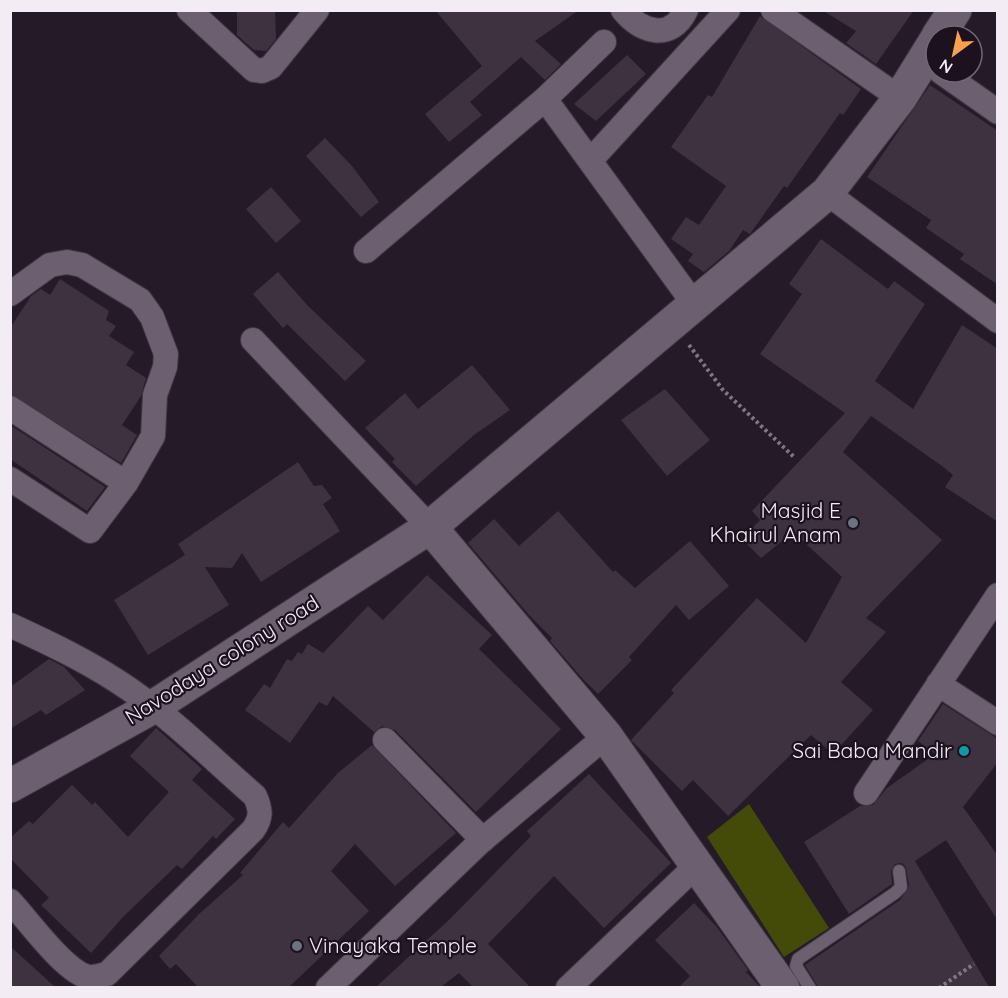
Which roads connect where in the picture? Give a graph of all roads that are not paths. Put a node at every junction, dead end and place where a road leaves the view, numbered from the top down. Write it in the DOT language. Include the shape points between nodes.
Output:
graph roads {
  1 [pos="189,10"];
  2 [pos="317,10"];
  3 [pos="623,10"];
  4 [pos="686,10"];
  5 [pos="728,10"];
  6 [pos="773,10"];
  7 [pos="955,10"];
  8 [pos="949,24"];
  9 [pos="604,42"];
  10 [pos="924,69"];
  11 [pos="967,84"];
  12 [pos="900,98"];
  13 [pos="545,99"];
  14 [pos="998,112"];
  15 [pos="590,161"];
  16 [pos="827,193"];
  17 [pos="366,251"];
  18 [pos="10,294"];
  19 [pos="684,312"];
  20 [pos="998,321"];
  21 [pos="253,340"];
  22 [pos="10,408"];
  23 [pos="10,478"];
  24 [pos="126,483"];
  25 [pos="430,527"];
  26 [pos="998,595"];
  27 [pos="10,625"];
  28 [pos="938,684"];
  29 [pos="153,706"];
  30 [pos="998,723"];
  31 [pos="606,736"];
  32 [pos="385,740"];
  33 [pos="10,786"];
  34 [pos="864,799"];
  35 [pos="483,840"];
  36 [pos="696,866"];
  37 [pos="899,871"];
  38 [pos="10,901"];
  39 [pos="578,984"];
  40 [pos="332,986"];
  41 [pos="783,987"];
  42 [pos="810,987"];
  1 -- 2 [label="street" via="254,70 262,71 271,67"];
  3 -- 4 [label="street" via="643,30 654,31 664,30 682,19"];
  5 -- 15 [label="street"];
  6 -- 12 [label="street"];
  7 -- 8 [label="street, Navodaya colony road"];
  9 -- 13 [label="street"];
  10 -- 12 [label="street, Navodaya colony road"];
  11 -- 14 [label="street"];
  12 -- 16 [label="street, Navodaya colony road"];
  13 -- 15 [label="street"];
  13 -- 17 [label="street"];
  15 -- 19 [label="street"];
  16 -- 19 [label="street, Navodaya colony road"];
  16 -- 20 [label="street"];
  18 -- 24 [label="street" via="50,265 67,262 82,265 140,300 152,317 166,359 155,395 153,436"];
  19 -- 25 [label="street, Navodaya colony road"];
  21 -- 25 [label="street"];
  22 -- 24 [label="street"];
  23 -- 24 [label="street" via="90,531"];
  25 -- 29 [label="street, Navodaya colony road"];
  25 -- 31 [label="street"];
  26 -- 28 [label="street"];
  27 -- 29 [label="street" via="118,681"];
  28 -- 30 [label="street"];
  28 -- 34 [label="street"];
  29 -- 33 [label="street, Navodaya colony road"];
  29 -- 38 [label="street" via="255,796 261,810 253,831 107,974 90,978 78,973"];
  31 -- 35 [label="street"];
  31 -- 36 [label="street"];
  32 -- 35 [label="street"];
  35 -- 40 [label="street"];
  36 -- 39 [label="street"];
  36 -- 41 [label="street"];
  37 -- 42 [label="lane" via="901,887 895,894 798,958 796,966"];
}
